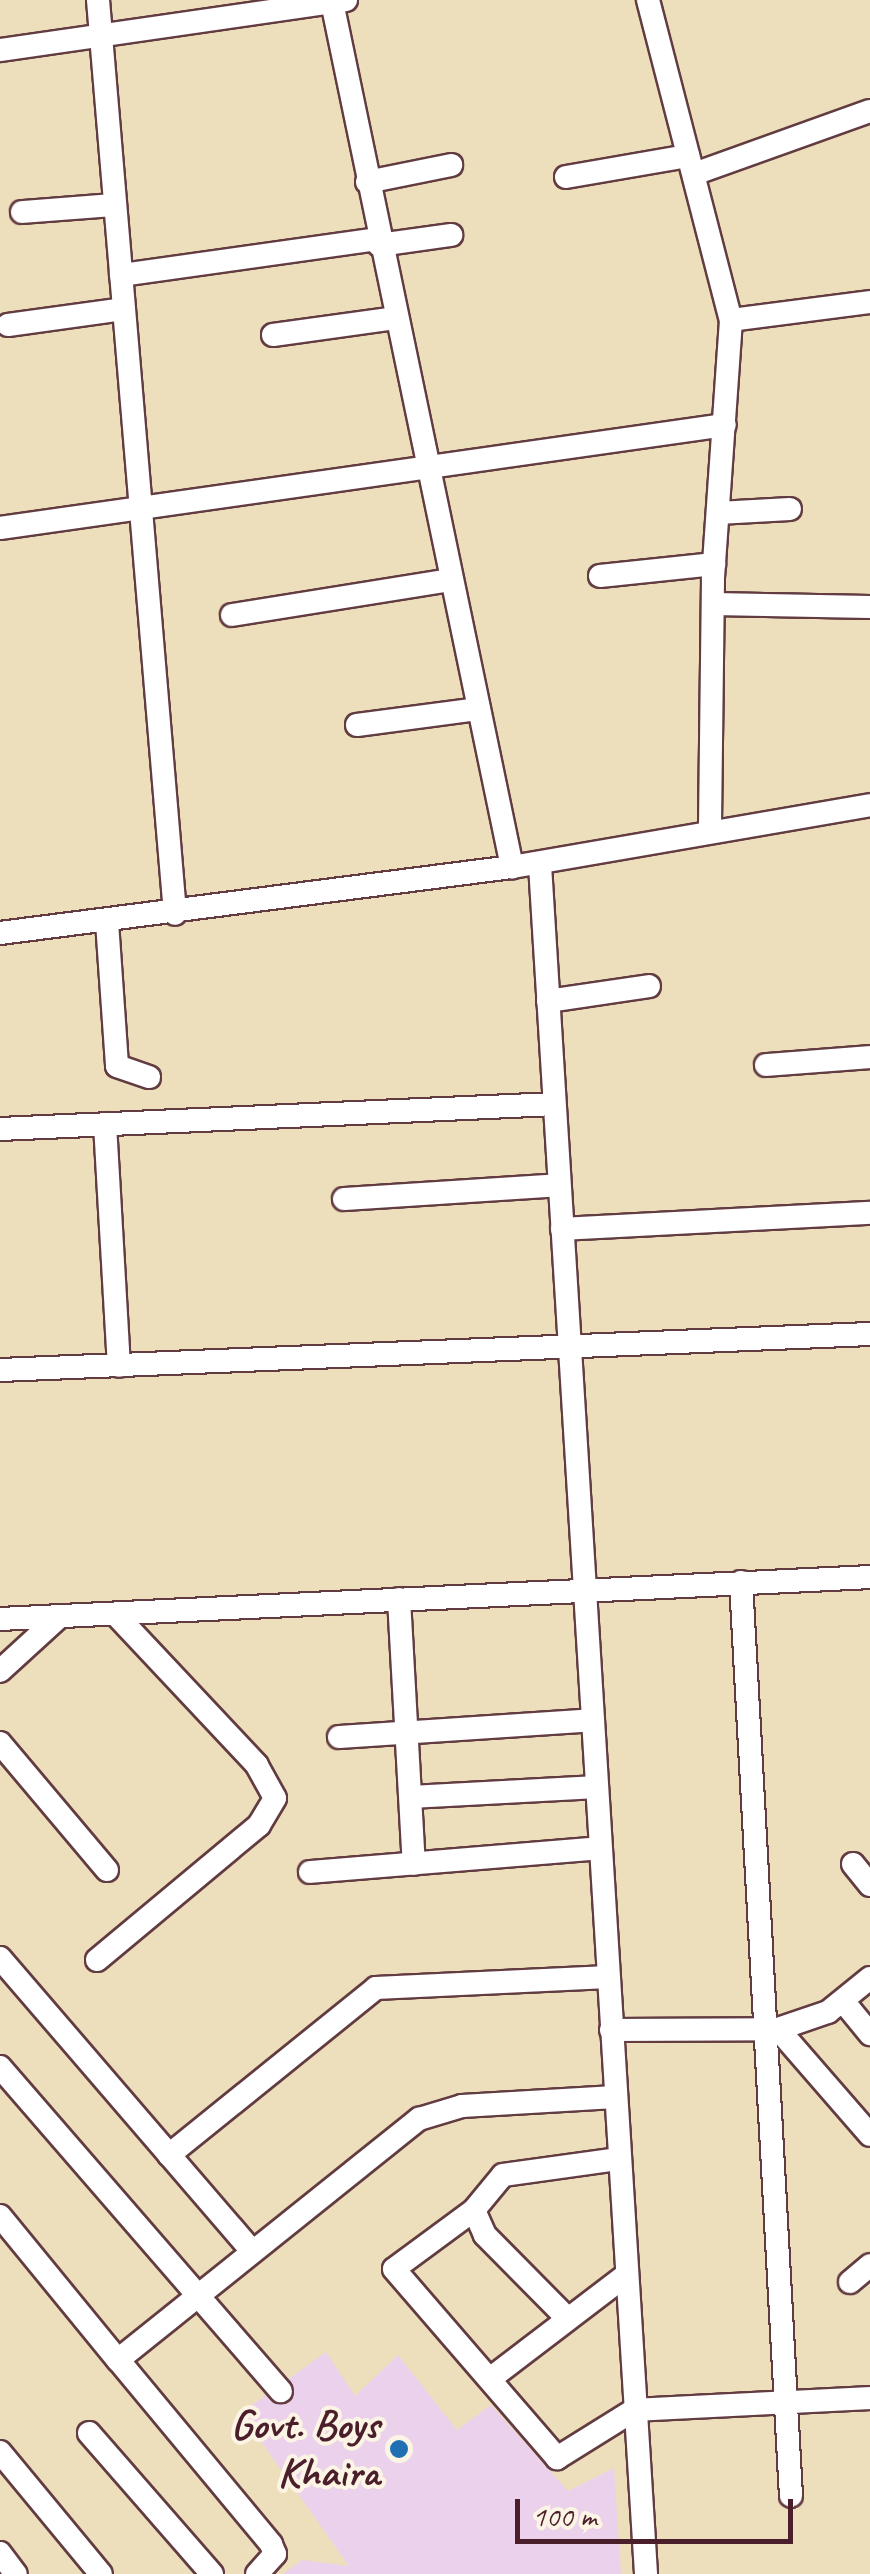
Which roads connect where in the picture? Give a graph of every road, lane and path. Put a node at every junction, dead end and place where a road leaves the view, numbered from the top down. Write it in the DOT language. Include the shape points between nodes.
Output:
graph roads {
  1 [pos="98,0"];
  2 [pos="648,0"];
  3 [pos="339,1"];
  4 [pos="250,7"];
  5 [pos="101,34"];
  6 [pos="0,50"];
  7 [pos="870,111"];
  8 [pos="451,165"];
  9 [pos="691,165"];
  10 [pos="566,177"];
  11 [pos="367,182"];
  12 [pos="112,205"];
  13 [pos="22,212"];
  14 [pos="451,235"];
  15 [pos="379,242"];
  16 [pos="121,276"];
  17 [pos="870,302"];
  18 [pos="123,310"];
  19 [pos="395,318"];
  20 [pos="731,320"];
  21 [pos="8,325"];
  22 [pos="274,336"];
  23 [pos="724,426"];
  24 [pos="427,467"];
  25 [pos="790,508"];
  26 [pos="143,510"];
  27 [pos="718,514"];
  28 [pos="0,528"];
  29 [pos="714,564"];
  30 [pos="600,576"];
  31 [pos="450,580"];
  32 [pos="713,604"];
  33 [pos="870,608"];
  34 [pos="232,615"];
  35 [pos="478,709"];
  36 [pos="357,725"];
  37 [pos="870,805"];
  38 [pos="710,832"];
  39 [pos="540,865"];
  40 [pos="512,867"];
  41 [pos="175,914"];
  42 [pos="107,922"];
  43 [pos="0,933"];
  44 [pos="650,986"];
  45 [pos="548,1001"];
  46 [pos="870,1056"];
  47 [pos="766,1065"];
  48 [pos="149,1077"];
  49 [pos="554,1104"];
  50 [pos="104,1124"];
  51 [pos="0,1129"];
  52 [pos="559,1185"];
  53 [pos="344,1199"];
  54 [pos="870,1213"];
  55 [pos="562,1230"];
  56 [pos="870,1334"];
  57 [pos="569,1348"];
  58 [pos="119,1366"];
  59 [pos="0,1370"];
  60 [pos="870,1577"];
  61 [pos="742,1582"];
  62 [pos="584,1590"];
  63 [pos="399,1599"];
  64 [pos="118,1617"];
  65 [pos="58,1618"];
  66 [pos="0,1620"];
  67 [pos="0,1670"];
  68 [pos="592,1720"];
  69 [pos="410,1735"];
  70 [pos="339,1738"];
  71 [pos="0,1743"];
  72 [pos="596,1787"];
  73 [pos="412,1796"];
  74 [pos="600,1848"];
  75 [pos="414,1864"];
  76 [pos="853,1864"];
  77 [pos="106,1870"];
  78 [pos="310,1872"];
  79 [pos="870,1885"];
  80 [pos="0,1958"];
  81 [pos="97,1960"];
  82 [pos="608,1977"];
  83 [pos="870,1978"];
  84 [pos="843,2001"];
  85 [pos="772,2029"];
  86 [pos="611,2030"];
  87 [pos="870,2034"];
  88 [pos="0,2067"];
  89 [pos="615,2097"];
  90 [pos="870,2135"];
  91 [pos="169,2155"];
  92 [pos="619,2158"];
  93 [pos="474,2210"];
  94 [pos="0,2216"];
  95 [pos="252,2251"];
  96 [pos="870,2265"];
  97 [pos="626,2275"];
  98 [pos="850,2282"];
  99 [pos="196,2298"];
  100 [pos="567,2318"];
  101 [pos="118,2360"];
  102 [pos="490,2378"];
  103 [pos="281,2391"];
  104 [pos="870,2398"];
  105 [pos="786,2406"];
  106 [pos="634,2410"];
  107 [pos="89,2433"];
  108 [pos="0,2452"];
  109 [pos="791,2496"];
  110 [pos="0,2554"];
  111 [pos="16,2574"];
  112 [pos="101,2574"];
  113 [pos="212,2574"];
  114 [pos="257,2574"];
  115 [pos="646,2574"];
  1 -- 5 [label="street"];
  2 -- 9 [label="street"];
  3 -- 4 [label="street"];
  3 -- 11 [label="street"];
  4 -- 5 [label="street"];
  5 -- 6 [label="street"];
  5 -- 12 [label="street"];
  7 -- 9 [label="street"];
  8 -- 11 [label="street"];
  9 -- 10 [label="street"];
  9 -- 20 [label="street"];
  11 -- 15 [label="street"];
  12 -- 13 [label="street"];
  12 -- 16 [label="street"];
  14 -- 15 [label="street"];
  15 -- 16 [label="street"];
  15 -- 19 [label="street"];
  16 -- 18 [label="street"];
  17 -- 20 [label="street"];
  18 -- 21 [label="street"];
  18 -- 26 [label="street"];
  19 -- 22 [label="street"];
  19 -- 24 [label="street"];
  20 -- 23 [label="street"];
  23 -- 24 [label="street"];
  23 -- 27 [label="street"];
  24 -- 26 [label="street"];
  24 -- 31 [label="street"];
  25 -- 27 [label="street"];
  26 -- 28 [label="street"];
  26 -- 41 [label="street"];
  27 -- 29 [label="street"];
  29 -- 30 [label="street"];
  29 -- 32 [label="street"];
  31 -- 34 [label="street"];
  31 -- 35 [label="street"];
  32 -- 33 [label="street"];
  32 -- 38 [label="street"];
  35 -- 36 [label="street"];
  35 -- 40 [label="street"];
  37 -- 38 [label="street"];
  38 -- 39 [label="street"];
  39 -- 40 [label="street"];
  39 -- 45 [label="street"];
  40 -- 41 [label="street"];
  41 -- 42 [label="street"];
  42 -- 43 [label="street"];
  42 -- 48 [label="street" via="117,1066"];
  44 -- 45 [label="street"];
  45 -- 49 [label="street"];
  46 -- 47 [label="street"];
  49 -- 50 [label="street"];
  49 -- 52 [label="street"];
  50 -- 51 [label="street"];
  50 -- 58 [label="street"];
  52 -- 53 [label="street"];
  52 -- 55 [label="street"];
  54 -- 55 [label="street"];
  55 -- 57 [label="street"];
  56 -- 57 [label="street"];
  57 -- 58 [label="street"];
  57 -- 62 [label="street"];
  58 -- 59 [label="street"];
  60 -- 61 [label="street"];
  61 -- 62 [label="street"];
  61 -- 85 [label="street"];
  62 -- 63 [label="street"];
  62 -- 68 [label="street"];
  63 -- 64 [label="street"];
  63 -- 69 [label="street"];
  64 -- 65 [label="street"];
  64 -- 81 [label="street" via="257,1765 275,1798 259,1826"];
  65 -- 66 [label="street"];
  65 -- 67 [label="street"];
  68 -- 69 [label="street"];
  68 -- 72 [label="street"];
  69 -- 70 [label="street"];
  69 -- 73 [label="street"];
  71 -- 77 [label="street"];
  72 -- 73 [label="street"];
  72 -- 74 [label="street"];
  73 -- 75 [label="street"];
  74 -- 75 [label="street"];
  74 -- 82 [label="street"];
  75 -- 78 [label="street"];
  76 -- 79 [label="street"];
  80 -- 91 [label="street"];
  82 -- 86 [label="street"];
  82 -- 91 [label="street" via="376,1988"];
  83 -- 84 [label="street"];
  84 -- 85 [label="street"];
  84 -- 87 [label="street"];
  85 -- 86 [label="street"];
  85 -- 90 [label="street"];
  85 -- 105 [label="street"];
  86 -- 89 [label="street"];
  88 -- 99 [label="street"];
  89 -- 92 [label="street"];
  89 -- 95 [label="street" via="438,2111"];
  91 -- 95 [label="street"];
  92 -- 93 [label="street" via="514,2171 492,2182"];
  92 -- 97 [label="street"];
  93 -- 100 [label="street" via="485,2234"];
  93 -- 102 [label="street" via="394,2269"];
  94 -- 101 [label="street"];
  95 -- 99 [label="street"];
  96 -- 98 [label="street"];
  97 -- 100 [label="street"];
  97 -- 106 [label="street"];
  99 -- 101 [label="street"];
  99 -- 103 [label="street"];
  100 -- 102 [label="street"];
  101 -- 114 [label="street" via="271,2544 274,2554"];
  102 -- 106 [label="street" via="563,2460"];
  104 -- 105 [label="street"];
  105 -- 106 [label="street"];
  105 -- 109 [label="street"];
  106 -- 115 [label="street"];
  107 -- 113 [label="street"];
  108 -- 112 [label="street"];
  110 -- 111 [label="street"];
}
